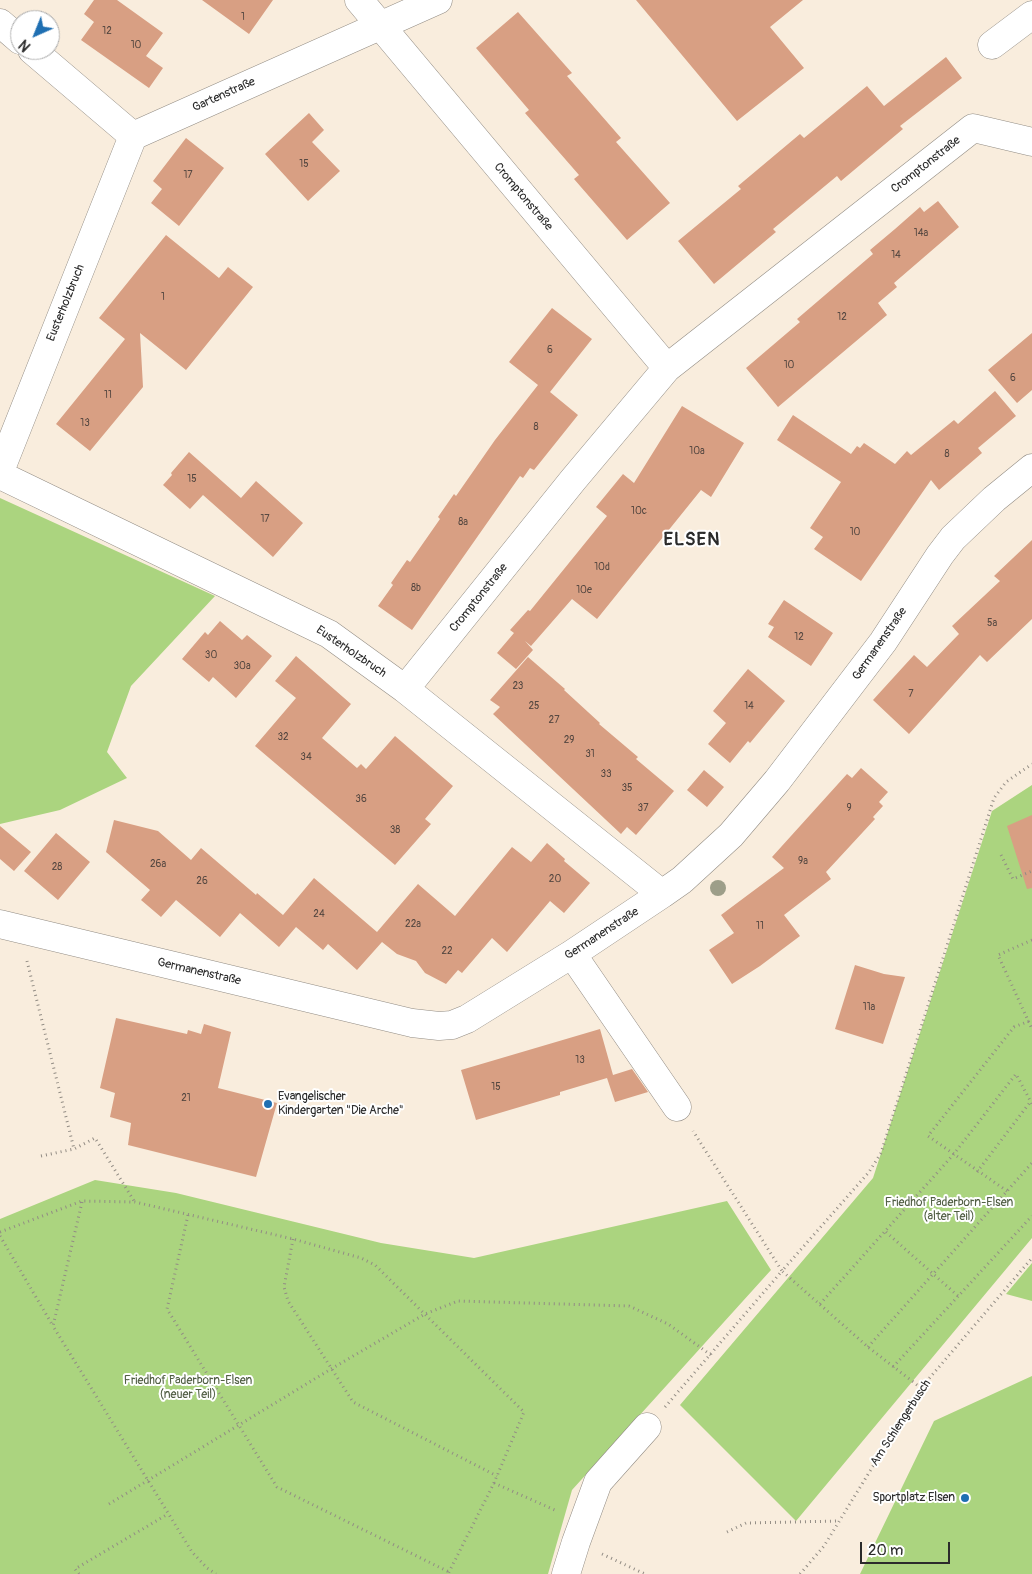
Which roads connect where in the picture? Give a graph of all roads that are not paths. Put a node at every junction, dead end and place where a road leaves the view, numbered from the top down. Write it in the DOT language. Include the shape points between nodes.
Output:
graph roads {
  1 [pos="359,0"];
  2 [pos="438,0"];
  3 [pos="1032,15"];
  4 [pos="0,23"];
  5 [pos="379,25"];
  6 [pos="10,32"];
  7 [pos="992,46"];
  8 [pos="44,60"];
  9 [pos="133,136"];
  10 [pos="1032,142"];
  11 [pos="667,368"];
  12 [pos="1032,468"];
  13 [pos="0,471"];
  14 [pos="0,475"];
  15 [pos="405,689"];
  16 [pos="662,894"];
  17 [pos="10,927"];
  18 [pos="572,954"];
  19 [pos="677,1107"];
  20 [pos="647,1427"];
  21 [pos="566,1574"];
  1 -- 5 [label="street, Cromptonstraße"];
  2 -- 5 [label="street, Gartenstraße"];
  3 -- 7 [label="street"];
  4 -- 6 [label="street"];
  5 -- 9 [label="street, Gartenstraße"];
  5 -- 11 [label="street, Cromptonstraße"];
  8 -- 9 [label="street"];
  9 -- 13 [label="street, Eusterholzbruch"];
  10 -- 11 [label="street, Cromptonstraße" via="973,128"];
  11 -- 15 [label="street, Cromptonstraße"];
  12 -- 16 [label="street, Germanenstraße" via="953,538 884,642 777,781 731,835"];
  14 -- 15 [label="street, Eusterholzbruch" via="329,634"];
  15 -- 16 [label="street, Eusterholzbruch"];
  16 -- 18 [label="street, Germanenstraße"];
  17 -- 18 [label="street, Germanenstraße" via="412,1023 440,1026 467,1019"];
  18 -- 19 [label="street"];
  20 -- 21 [label="street" via="598,1482"];
}
